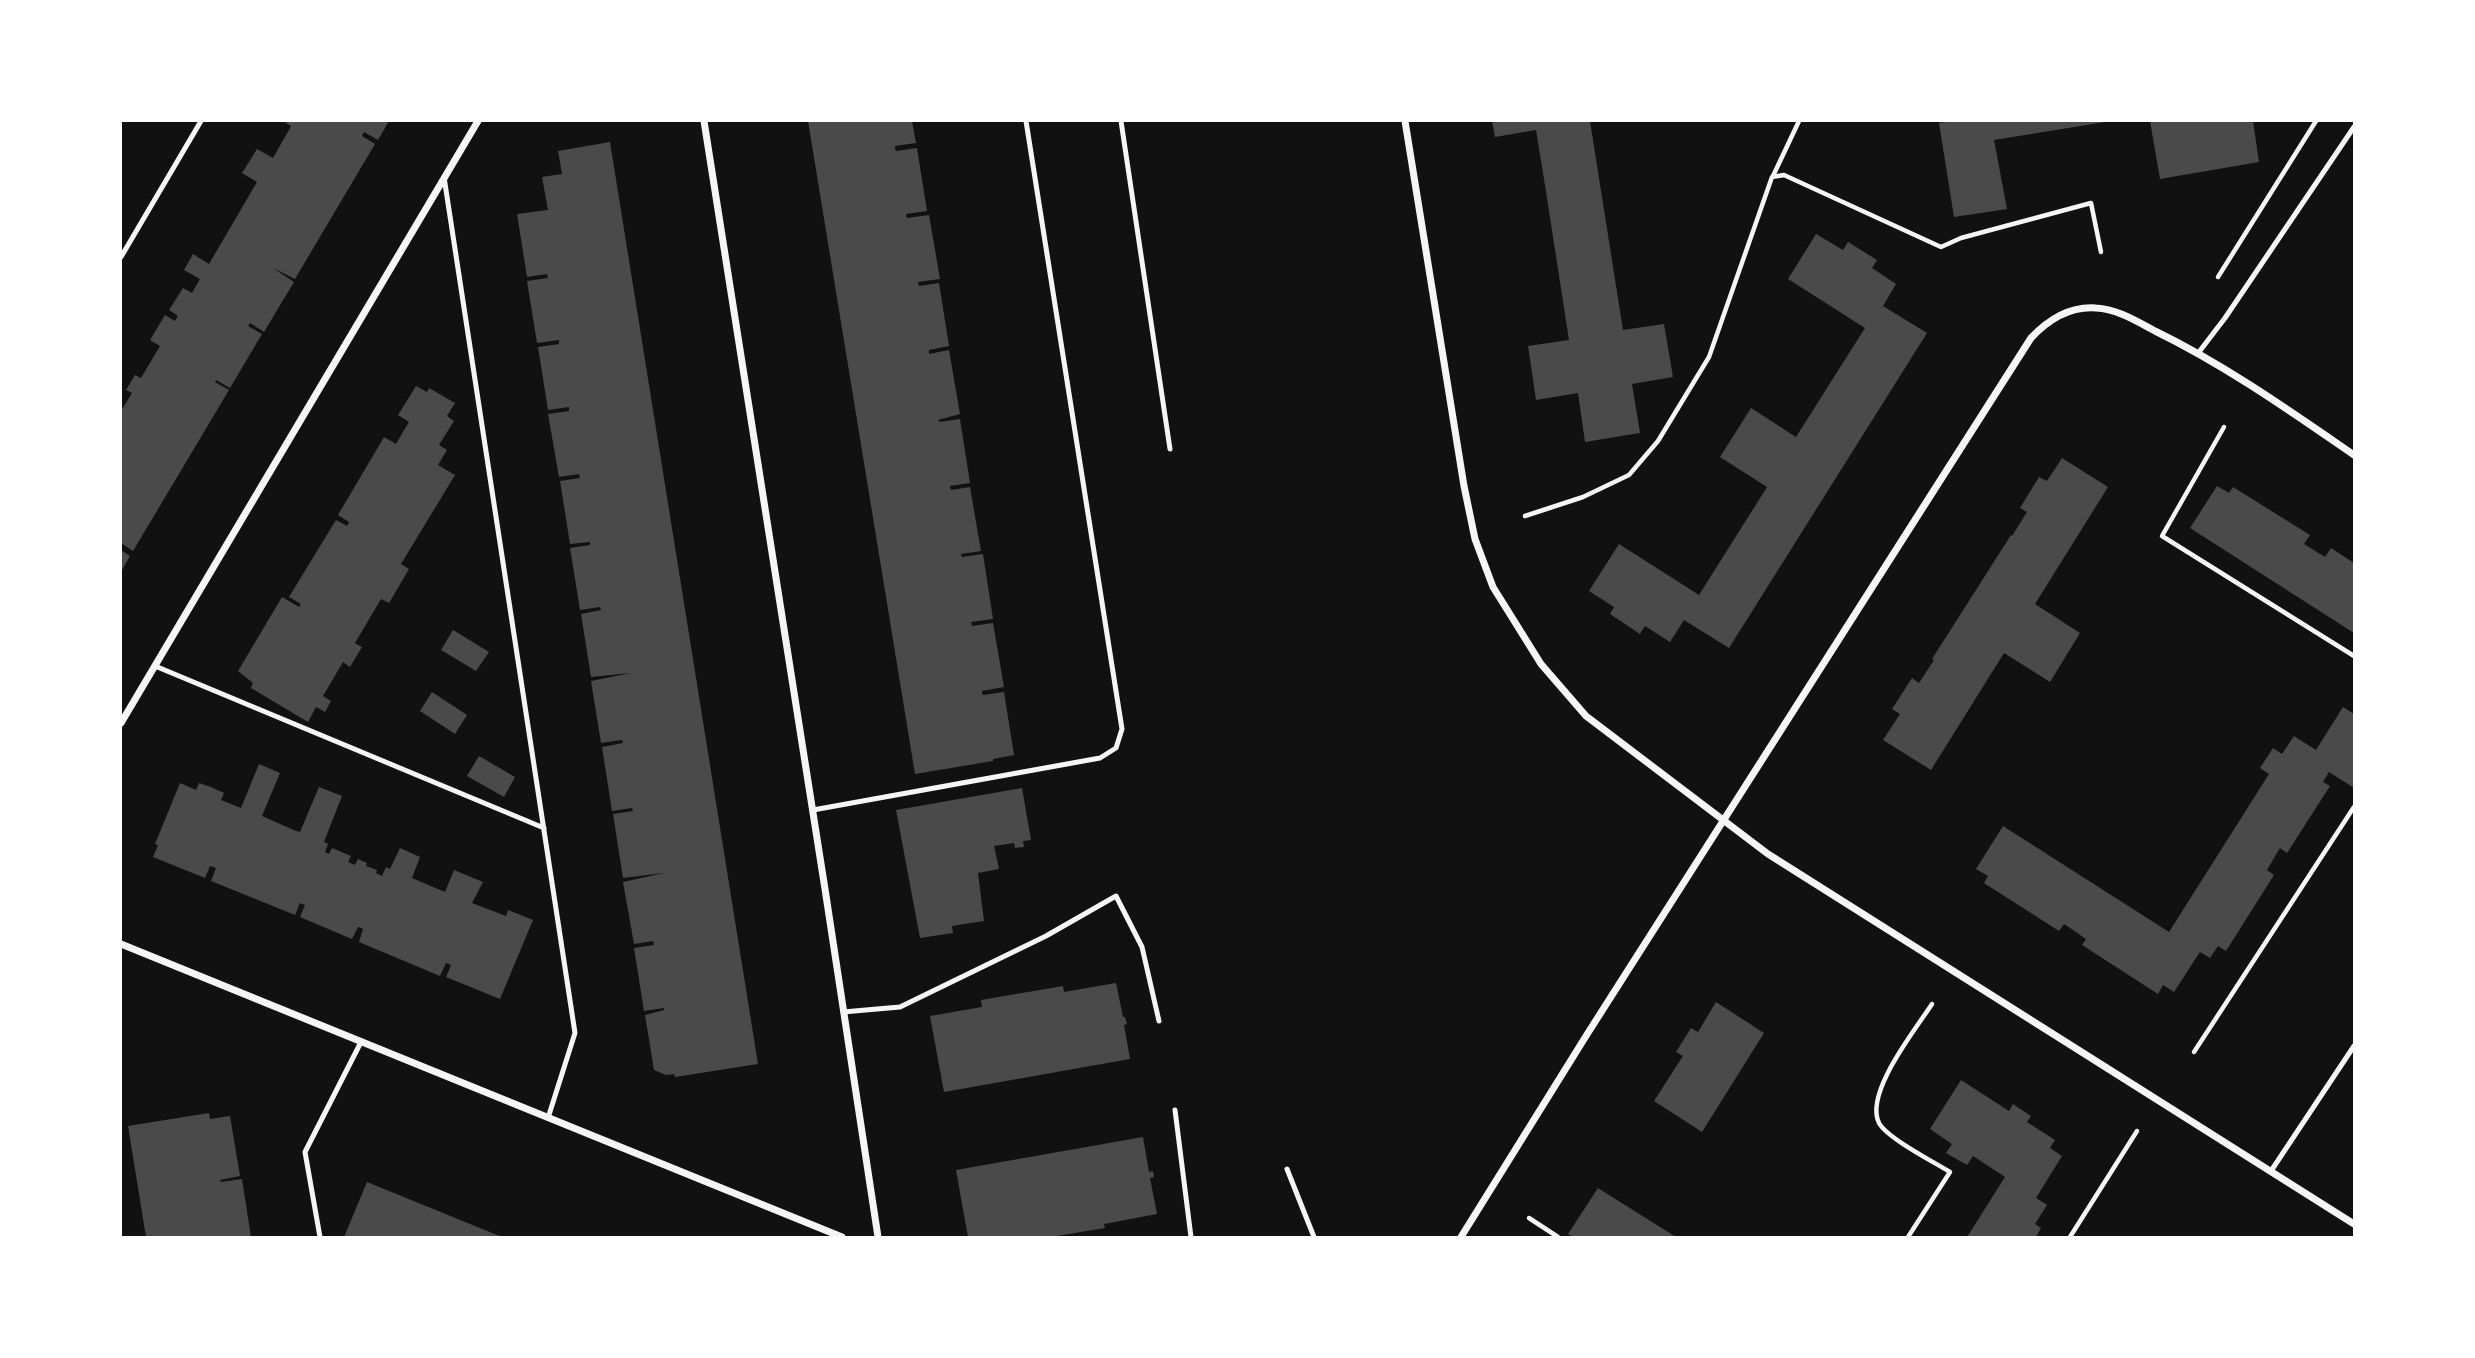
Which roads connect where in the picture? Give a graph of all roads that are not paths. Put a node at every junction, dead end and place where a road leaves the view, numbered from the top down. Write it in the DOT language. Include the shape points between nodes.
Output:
graph roads {
  1 [pos="201,121"];
  2 [pos="478,121"];
  3 [pos="704,121"];
  4 [pos="1026,121"];
  5 [pos="1121,121"];
  6 [pos="1405,121"];
  7 [pos="2354,127"];
  8 [pos="444,177"];
  9 [pos="121,257"];
  10 [pos="2199,352"];
  11 [pos="1170,449"];
  12 [pos="2354,455"];
  13 [pos="155,666"];
  14 [pos="121,723"];
  15 [pos="813,810"];
  16 [pos="1724,821"];
  17 [pos="544,828"];
  18 [pos="121,944"];
  19 [pos="843,1012"];
  20 [pos="1159,1021"];
  21 [pos="361,1042"];
  22 [pos="2354,1046"];
  23 [pos="1175,1110"];
  24 [pos="548,1118"];
  25 [pos="1287,1169"];
  26 [pos="2271,1171"];
  27 [pos="2354,1224"];
  28 [pos="320,1237"];
  29 [pos="842,1237"];
  30 [pos="877,1237"];
  31 [pos="1191,1237"];
  32 [pos="1314,1237"];
  33 [pos="1461,1237"];
  1 -- 9 [label="lane"];
  2 -- 8 [label="street"];
  3 -- 15 [label="street"];
  4 -- 15 [label="lane" via="1122,729 1116,748 1100,758"];
  5 -- 11 [label="lane"];
  6 -- 16 [label="street" via="1464,486 1475,539 1493,587 1541,664 1586,716"];
  7 -- 10 [label="lane"];
  8 -- 13 [label="street"];
  8 -- 17 [label="lane"];
  10 -- 12 [label="street"];
  10 -- 16 [label="street" via="2113,310 2077,309 2043,325"];
  13 -- 14 [label="street"];
  13 -- 17 [label="lane"];
  15 -- 19 [label="street"];
  16 -- 26 [label="street" via="1768,854"];
  16 -- 33 [label="street"];
  17 -- 24 [label="lane" via="575,1033"];
  18 -- 21 [label="street"];
  19 -- 20 [label="lane" via="900,1007 1046,936 1116,896 1142,947"];
  19 -- 30 [label="street"];
  21 -- 24 [label="street"];
  21 -- 28 [label="lane" via="306,1152"];
  22 -- 26 [label="lane"];
  23 -- 31 [label="lane"];
  24 -- 29 [label="street"];
  25 -- 32 [label="lane"];
  26 -- 27 [label="street"];
}
